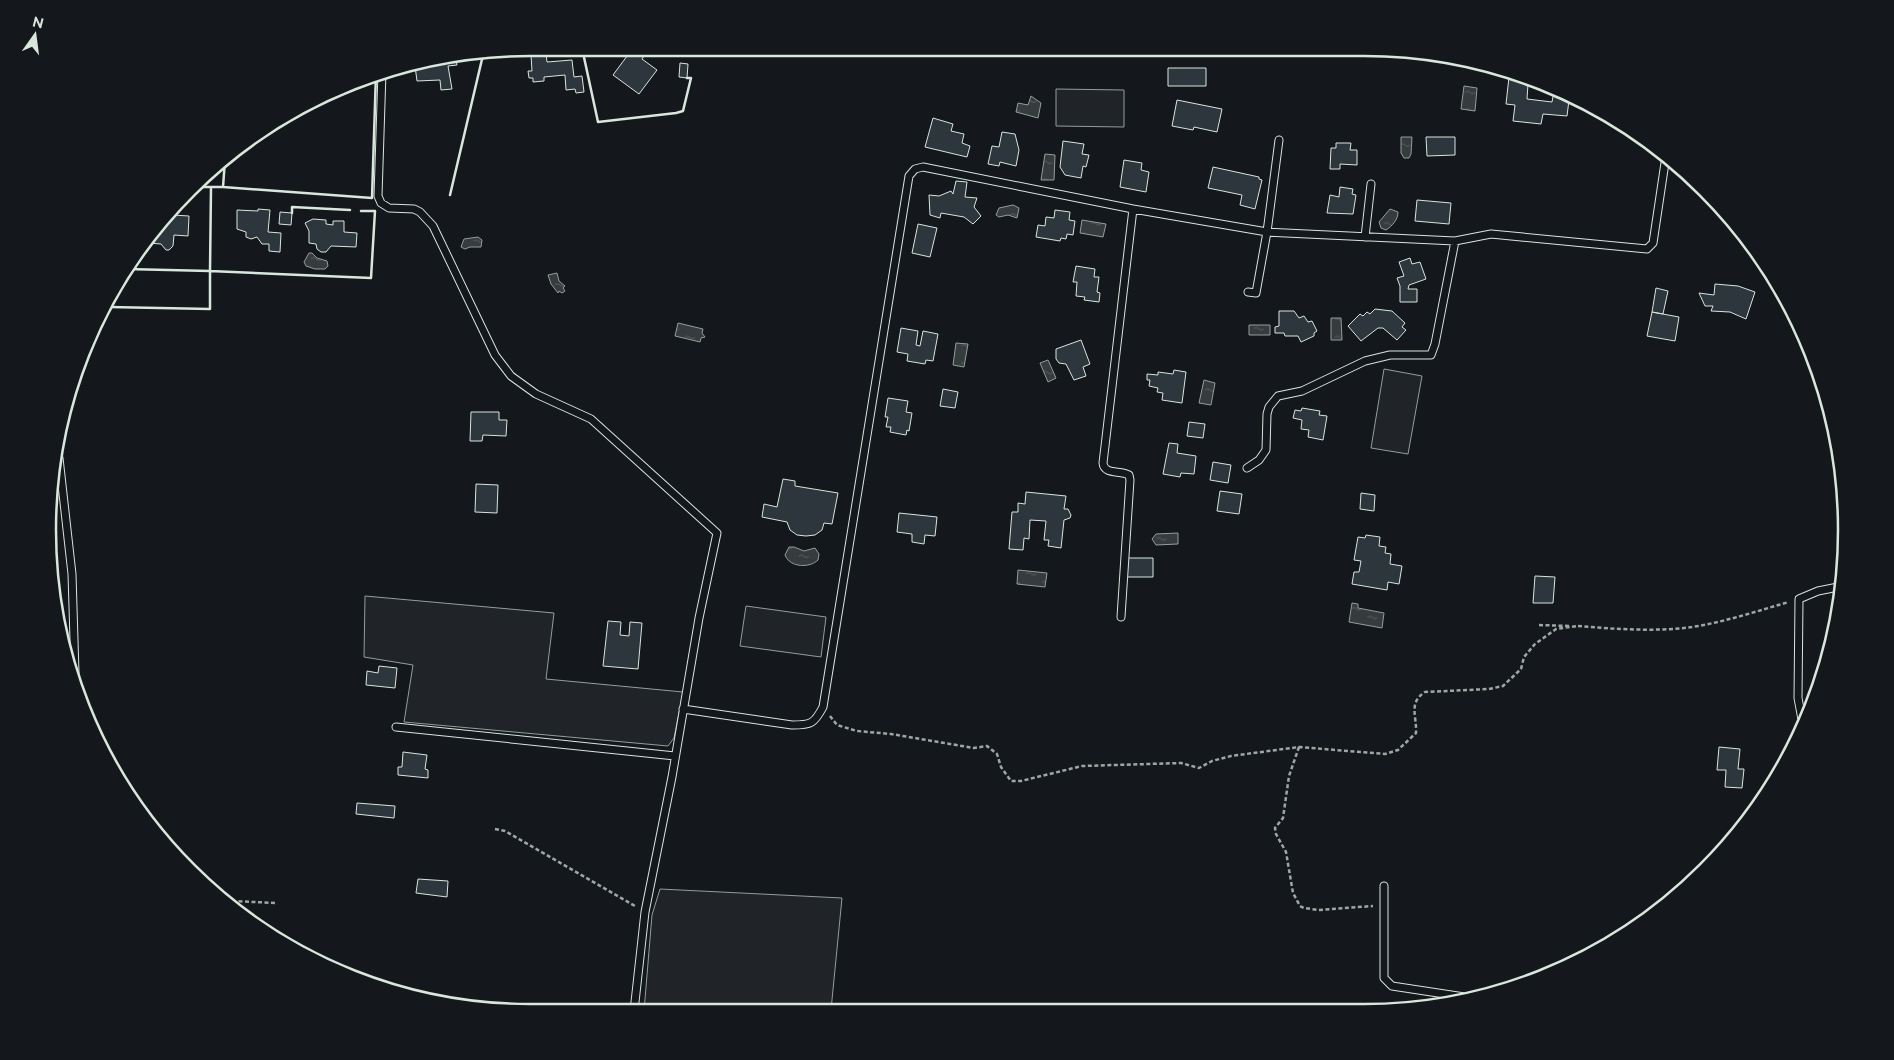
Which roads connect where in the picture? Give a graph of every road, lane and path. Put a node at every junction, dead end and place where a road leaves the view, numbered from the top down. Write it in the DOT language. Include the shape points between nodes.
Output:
graph roads {
  1 [pos="382,80"];
  2 [pos="1279,140"];
  3 [pos="1665,165"];
  4 [pos="1371,184"];
  5 [pos="1133,209"];
  6 [pos="1267,232"];
  7 [pos="1365,237"];
  8 [pos="1455,241"];
  9 [pos="1248,292"];
  10 [pos="60,468"];
  11 [pos="1247,468"];
  12 [pos="1834,588"];
  13 [pos="1799,599"];
  14 [pos="1121,617"];
  15 [pos="1539,625"];
  16 [pos="1577,626"];
  17 [pos="74,659"];
  18 [pos="823,707"];
  19 [pos="683,709"];
  20 [pos="1801,714"];
  21 [pos="396,727"];
  22 [pos="1299,747"];
  23 [pos="675,756"];
  24 [pos="495,829"];
  25 [pos="1384,886"];
  26 [pos="237,902"];
  27 [pos="276,903"];
  28 [pos="1384,905"];
  29 [pos="645,912"];
  30 [pos="1454,995"];
  31 [pos="635,1004"];
  1 -- 19 [label="lane" via="378,169 381,203 389,208 414,209 433,226 495,355 511,376 536,394 590,419 717,532"];
  2 -- 6 [label="lane"];
  3 -- 8 [label="lane" via="1653,243 1647,249 1491,234"];
  4 -- 7 [label="lane"];
  5 -- 6 [label="lane"];
  5 -- 14 [label="lane" via="1103,463 1106,470 1124,472 1130,480"];
  5 -- 18 [label="lane" via="923,167 915,169 909,176"];
  6 -- 7 [label="lane"];
  6 -- 9 [label="lane" via="1256,293"];
  7 -- 8 [label="lane"];
  8 -- 11 [label="lane" via="1431,355 1390,355 1365,361 1302,391 1278,396 1267,414 1266,450 1260,460"];
  10 -- 17 [label="lane" via="72,574"];
  12 -- 13 [label="lane"];
  13 -- 16 [label="path" via="1721,621 1672,629"];
  13 -- 20 [label="lane" via="1798,698"];
  15 -- 16 [label="path"];
  16 -- 22 [label="path" via="1556,629 1536,644 1524,657 1521,669 1503,686 1425,692 1414,706 1416,733 1398,750 1374,754"];
  18 -- 19 [label="lane" via="815,721 807,725"];
  18 -- 22 [label="path" via="837,725 857,731 974,748 987,746 997,754 1011,781 1082,766 1181,764 1199,768 1231,756"];
  19 -- 23 [label="lane"];
  21 -- 23 [label="lane"];
  22 -- 28 [label="path" via="1289,776 1283,818 1275,828 1286,852 1293,894 1300,906 1318,910"];
  23 -- 29 [label="lane"];
  24 -- 29 [label="path" via="505,831"];
  25 -- 28 [label="lane"];
  26 -- 27 [label="path"];
  28 -- 30 [label="lane" via="1384,978 1392,986"];
  29 -- 31 [label="lane"];
}
